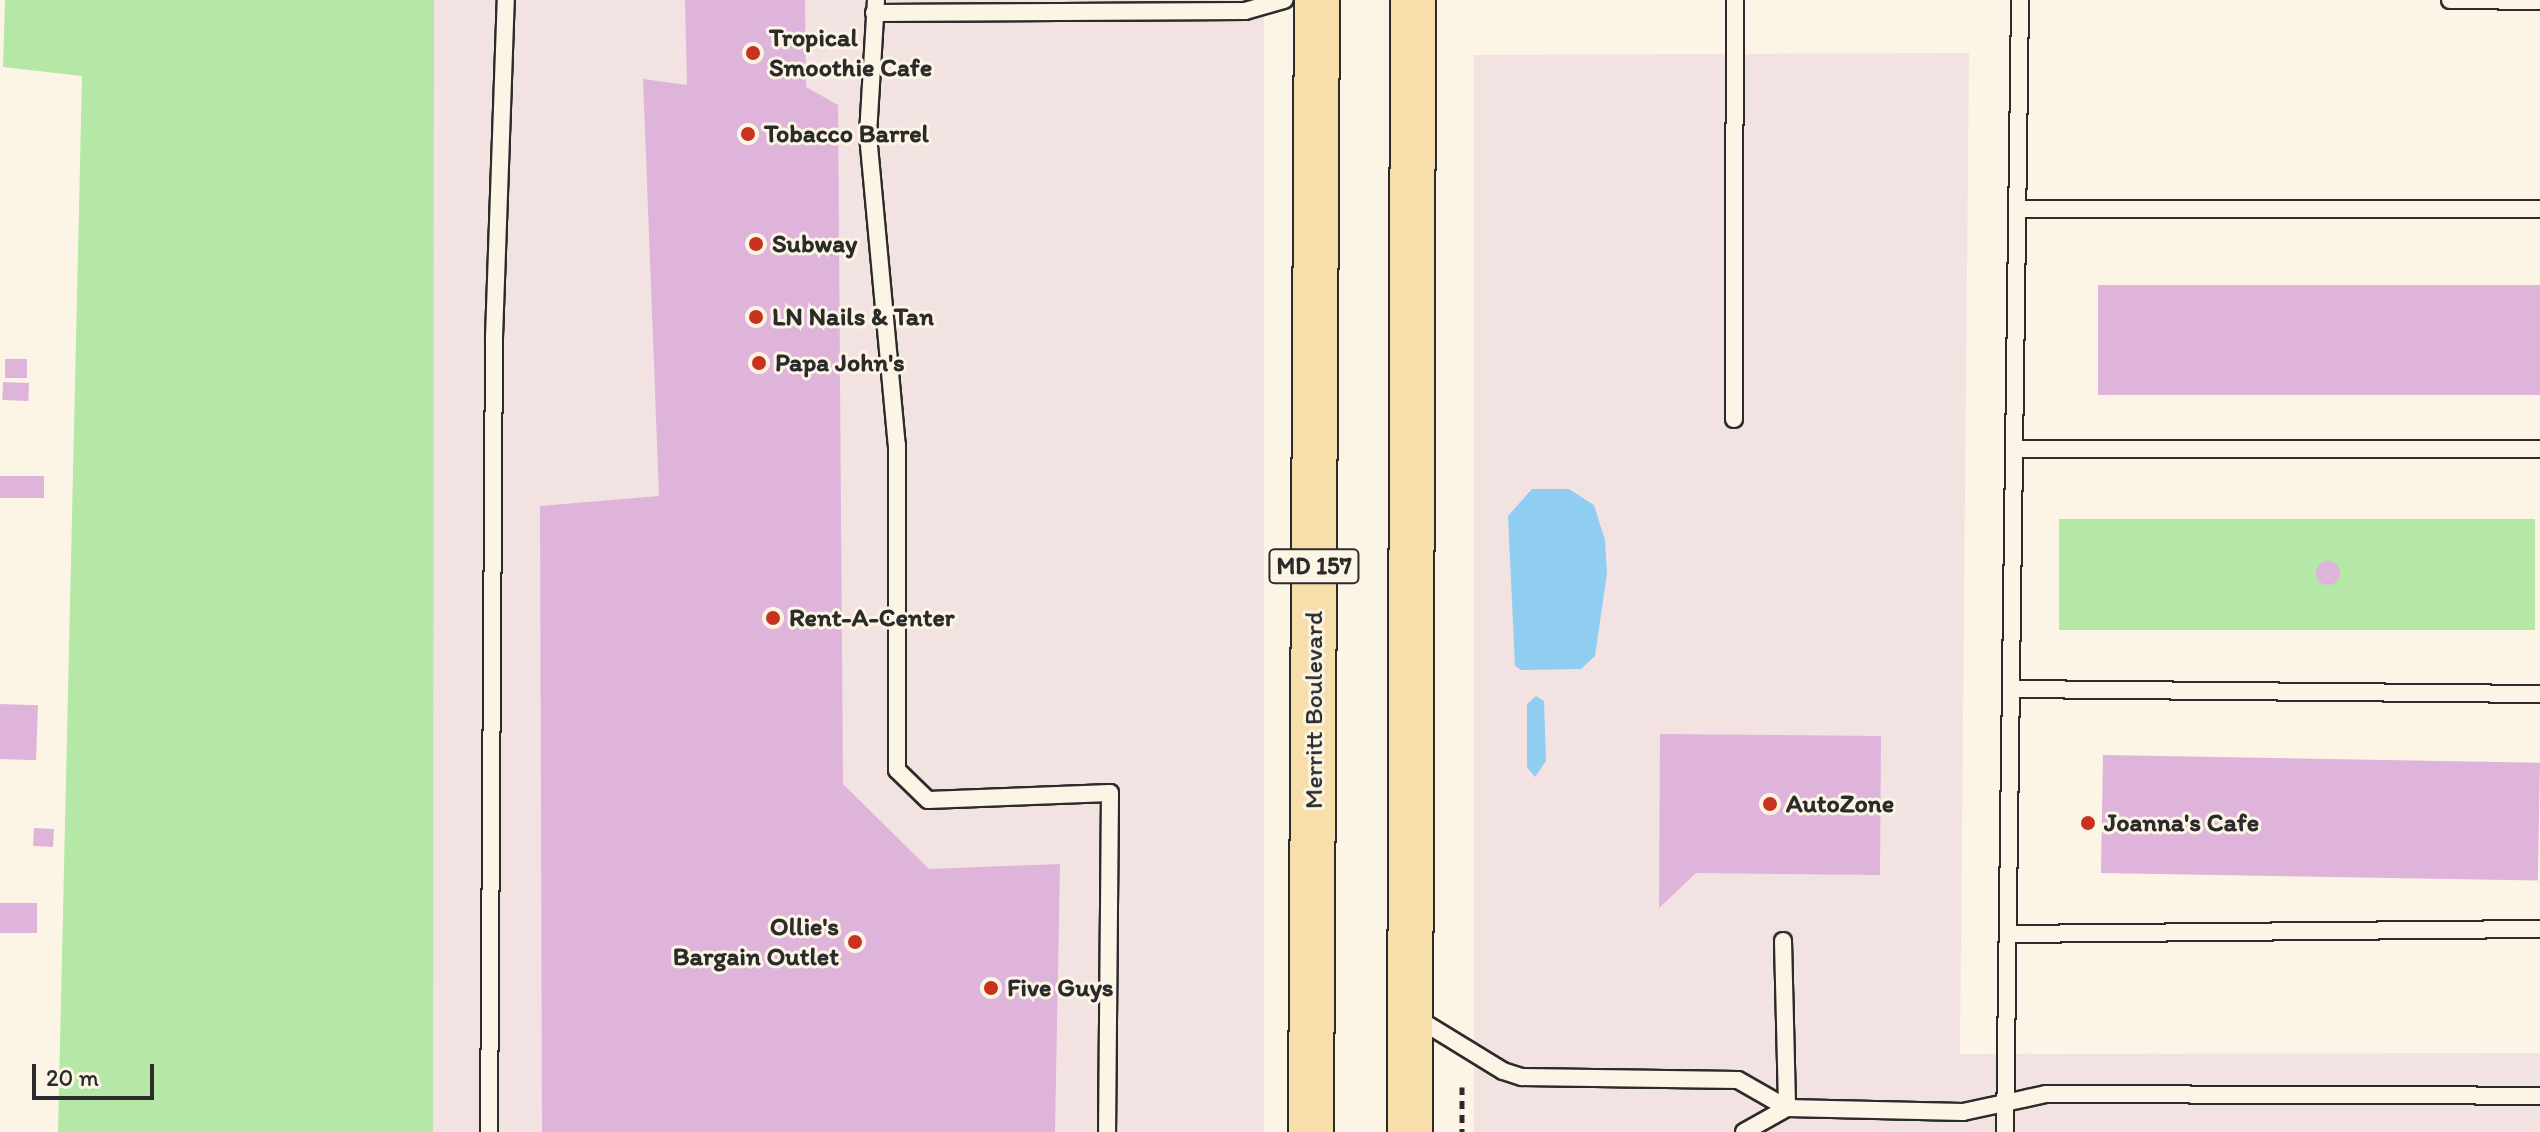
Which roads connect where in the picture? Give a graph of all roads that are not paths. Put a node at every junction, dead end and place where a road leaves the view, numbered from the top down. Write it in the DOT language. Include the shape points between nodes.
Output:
graph roads {
  1 [pos="506,0"];
  2 [pos="1284,0"];
  3 [pos="1317,0"];
  4 [pos="1413,0"];
  5 [pos="1735,0"];
  6 [pos="2020,0"];
  7 [pos="2450,0"];
  8 [pos="2540,1"];
  9 [pos="875,7"];
  10 [pos="2019,209"];
  11 [pos="2540,209"];
  12 [pos="1734,419"];
  13 [pos="2016,449"];
  14 [pos="2540,449"];
  15 [pos="2012,689"];
  16 [pos="2540,694"];
  17 [pos="2540,929"];
  18 [pos="2008,934"];
  19 [pos="1783,941"];
  20 [pos="1410,1014"];
  21 [pos="2540,1096"];
  22 [pos="2004,1102"];
  23 [pos="1787,1108"];
  24 [pos="489,1132"];
  25 [pos="1107,1132"];
  26 [pos="1311,1132"];
  27 [pos="1410,1132"];
  28 [pos="1744,1132"];
  29 [pos="2005,1132"];
  1 -- 24 [label="lane" via="494,337"];
  2 -- 9 [label="lane" via="1245,11"];
  3 -- 26 [label="main road, Merritt Boulevard / MD 157"];
  4 -- 20 [label="main road"];
  5 -- 12 [label="lane"];
  6 -- 10 [label="lane"];
  7 -- 8 [label="lane"];
  9 -- 25 [label="lane" via="868,135 897,445 897,770 928,800 1110,793"];
  10 -- 11 [label="lane"];
  10 -- 13 [label="lane"];
  13 -- 14 [label="lane"];
  13 -- 15 [label="lane"];
  15 -- 16 [label="lane"];
  15 -- 18 [label="lane"];
  17 -- 18 [label="lane"];
  18 -- 22 [label="lane"];
  19 -- 23 [label="lane"];
  20 -- 23 [label="lane" via="1503,1071 1522,1077 1738,1080"];
  20 -- 27 [label="main road"];
  21 -- 22 [label="lane" via="2046,1094"];
  22 -- 23 [label="lane" via="1963,1112"];
  22 -- 29 [label="lane"];
  23 -- 28 [label="lane"];
}
